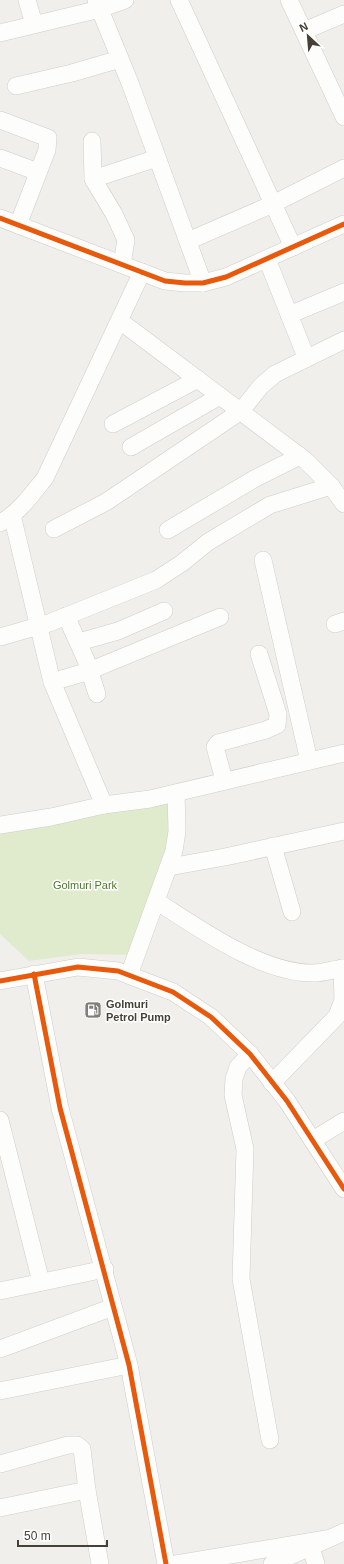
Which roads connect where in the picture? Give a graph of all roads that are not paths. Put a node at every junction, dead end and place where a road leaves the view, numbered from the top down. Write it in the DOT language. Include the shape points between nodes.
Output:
graph roads {
  1 [pos="27,0"];
  2 [pos="125,0"];
  3 [pos="179,0"];
  4 [pos="289,0"];
  5 [pos="98,4"];
  6 [pos="344,14"];
  7 [pos="34,24"];
  8 [pos="304,31"];
  9 [pos="0,33"];
  10 [pos="120,59"];
  11 [pos="16,86"];
  12 [pos="344,116"];
  13 [pos="0,120"];
  14 [pos="92,141"];
  15 [pos="0,158"];
  16 [pos="157,158"];
  17 [pos="344,168"];
  18 [pos="38,172"];
  19 [pos="93,179"];
  20 [pos="273,204"];
  21 [pos="0,218"];
  22 [pos="344,224"];
  23 [pos="18,225"];
  24 [pos="188,241"];
  25 [pos="293,247"];
  26 [pos="267,259"];
  27 [pos="122,264"];
  28 [pos="142,272"];
  29 [pos="203,282"];
  30 [pos="344,292"];
  31 [pos="289,314"];
  32 [pos="120,320"];
  33 [pos="344,340"];
  34 [pos="306,358"];
  35 [pos="198,379"];
  36 [pos="220,396"];
  37 [pos="241,411"];
  38 [pos="113,424"];
  39 [pos="131,447"];
  40 [pos="300,456"];
  41 [pos="331,486"];
  42 [pos="344,504"];
  43 [pos="6,519"];
  44 [pos="54,529"];
  45 [pos="168,530"];
  46 [pos="263,560"];
  47 [pos="164,611"];
  48 [pos="66,616"];
  49 [pos="220,617"];
  50 [pos="38,627"];
  51 [pos="0,637"];
  52 [pos="79,642"];
  53 [pos="259,654"];
  54 [pos="89,671"];
  55 [pos="52,682"];
  56 [pos="97,694"];
  57 [pos="344,754"];
  58 [pos="309,761"];
  59 [pos="224,780"];
  60 [pos="176,792"];
  61 [pos="104,805"];
  62 [pos="0,825"];
  63 [pos="344,831"];
  64 [pos="273,846"];
  65 [pos="169,867"];
  66 [pos="156,901"];
  67 [pos="292,912"];
  68 [pos="343,968"];
  69 [pos="34,974"];
  70 [pos="2,976"];
  71 [pos="129,976"];
  72 [pos="250,1054"];
  73 [pos="272,1083"];
  74 [pos="0,1120"];
  75 [pos="344,1121"];
  76 [pos="313,1140"];
  77 [pos="344,1189"];
  78 [pos="104,1269"];
  79 [pos="41,1282"];
  80 [pos="0,1291"];
  81 [pos="113,1307"];
  82 [pos="0,1349"];
  83 [pos="129,1365"];
  84 [pos="0,1391"];
  85 [pos="270,1440"];
  86 [pos="0,1464"];
  87 [pos="87,1490"];
  88 [pos="0,1508"];
  89 [pos="344,1532"];
  90 [pos="310,1544"];
  91 [pos="276,1563"];
  92 [pos="100,1564"];
  93 [pos="166,1564"];
  94 [pos="176,1564"];
  95 [pos="316,1564"];
  1 -- 7 [label="street"];
  2 -- 5 [label="street"];
  3 -- 20 [label="street"];
  4 -- 8 [label="street"];
  5 -- 7 [label="street"];
  5 -- 10 [label="street"];
  6 -- 8 [label="street"];
  7 -- 9 [label="street"];
  8 -- 12 [label="street"];
  10 -- 11 [label="street"];
  10 -- 16 [label="street"];
  13 -- 18 [label="street" via="48,138 47,150"];
  14 -- 19 [label="street"];
  15 -- 18 [label="street"];
  16 -- 19 [label="street"];
  16 -- 24 [label="street"];
  17 -- 20 [label="street"];
  18 -- 23 [label="street"];
  19 -- 27 [label="street" via="126,240"];
  20 -- 24 [label="street"];
  20 -- 25 [label="street"];
  21 -- 23 [label="street"];
  22 -- 25 [label="street"];
  23 -- 27 [label="street"];
  24 -- 29 [label="street"];
  25 -- 26 [label="street"];
  26 -- 29 [label="street" via="226,277"];
  26 -- 31 [label="street"];
  27 -- 28 [label="street"];
  28 -- 29 [label="street" via="165,281"];
  28 -- 32 [label="street"];
  30 -- 31 [label="street"];
  31 -- 34 [label="street"];
  32 -- 35 [label="street"];
  32 -- 43 [label="street" via="45,478"];
  33 -- 34 [label="street"];
  34 -- 37 [label="street" via="275,374 261,386"];
  35 -- 36 [label="street"];
  35 -- 38 [label="street"];
  36 -- 37 [label="street"];
  36 -- 39 [label="street"];
  37 -- 40 [label="street"];
  37 -- 44 [label="street" via="106,502"];
  40 -- 41 [label="street"];
  40 -- 45 [label="street" via="254,479"];
  41 -- 42 [label="street"];
  41 -- 48 [label="street" via="270,504 208,542 156,580"];
  43 -- 50 [label="street"];
  46 -- 58 [label="street"];
  47 -- 52 [label="street" via="118,632"];
  48 -- 50 [label="street"];
  48 -- 52 [label="street"];
  49 -- 54 [label="street"];
  50 -- 51 [label="street"];
  50 -- 55 [label="street"];
  52 -- 54 [label="street"];
  53 -- 59 [label="street" via="279,720 274,728 218,743 215,747"];
  54 -- 55 [label="street"];
  54 -- 56 [label="street"];
  55 -- 61 [label="street"];
  57 -- 58 [label="street"];
  58 -- 59 [label="street"];
  59 -- 60 [label="street"];
  60 -- 61 [label="street" via="150,799"];
  60 -- 65 [label="street" via="177,831"];
  61 -- 62 [label="street"];
  63 -- 64 [label="street"];
  64 -- 65 [label="street"];
  64 -- 67 [label="street"];
  65 -- 66 [label="street"];
  66 -- 68 [label="street" via="222,943 273,965 315,973"];
  66 -- 71 [label="street"];
  68 -- 73 [label="street" via="343,1000 337,1016"];
  69 -- 70 [label="street"];
  69 -- 71 [label="street" via="78,967 118,971"];
  69 -- 78 [label="street" via="60,1108"];
  71 -- 72 [label="street" via="173,992 186,1000 211,1017"];
  72 -- 73 [label="street"];
  72 -- 85 [label="street" via="238,1067 234,1079 234,1095 245,1149 241,1279"];
  73 -- 76 [label="street"];
  74 -- 79 [label="street"];
  75 -- 76 [label="street"];
  76 -- 77 [label="street"];
  78 -- 79 [label="street"];
  78 -- 81 [label="street"];
  79 -- 80 [label="street"];
  81 -- 82 [label="street"];
  81 -- 83 [label="street"];
  83 -- 84 [label="street"];
  83 -- 93 [label="street"];
  86 -- 87 [label="street" via="77,1445 82,1448"];
  87 -- 88 [label="street"];
  87 -- 92 [label="street"];
  89 -- 90 [label="street"];
  90 -- 91 [label="street"];
  90 -- 94 [label="street"];
  90 -- 95 [label="street"];
}
